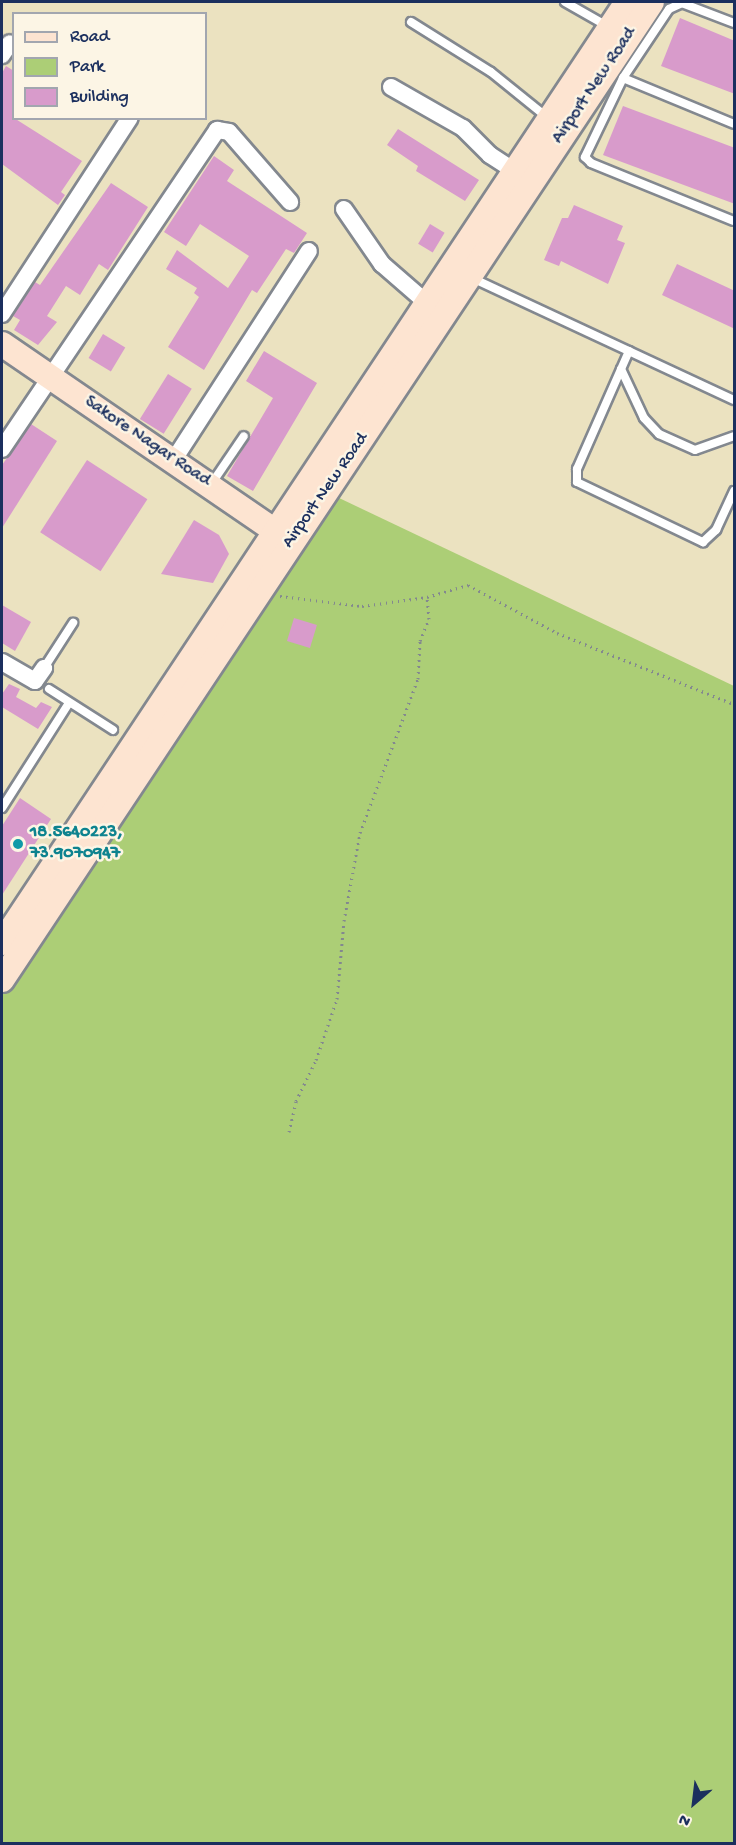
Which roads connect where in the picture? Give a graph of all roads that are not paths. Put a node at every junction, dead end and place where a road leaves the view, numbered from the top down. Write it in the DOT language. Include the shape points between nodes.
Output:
graph roads {
  1 [pos="565,2"];
  2 [pos="627,2"];
  3 [pos="652,2"];
  4 [pos="411,22"];
  5 [pos="735,23"];
  6 [pos="610,27"];
  7 [pos="623,78"];
  8 [pos="391,87"];
  9 [pos="549,119"];
  10 [pos="129,120"];
  11 [pos="735,124"];
  12 [pos="515,171"];
  13 [pos="290,202"];
  14 [pos="344,209"];
  15 [pos="735,221"];
  16 [pos="309,251"];
  17 [pos="470,277"];
  18 [pos="428,304"];
  19 [pos="2,314"];
  20 [pos="2,344"];
  21 [pos="629,351"];
  22 [pos="621,369"];
  23 [pos="51,377"];
  24 [pos="735,400"];
  25 [pos="244,436"];
  26 [pos="735,436"];
  27 [pos="2,449"];
  28 [pos="173,461"];
  29 [pos="210,486"];
  30 [pos="735,491"];
  31 [pos="283,536"];
  32 [pos="74,624"];
  33 [pos="3,667"];
  34 [pos="44,668"];
  35 [pos="49,689"];
  36 [pos="69,703"];
  37 [pos="113,730"];
  38 [pos="2,808"];
  39 [pos="2,943"];
  40 [pos="2,980"];
  1 -- 6 [label="lane"];
  2 -- 6 [label="main road, Airport New Road"];
  3 -- 17 [label="main road, Airport New Road"];
  4 -- 9 [label="lane" via="491,72"];
  5 -- 7 [label="lane" via="675,3"];
  6 -- 9 [label="main road, Airport New Road"];
  7 -- 11 [label="lane"];
  7 -- 15 [label="lane" via="585,157 591,163"];
  8 -- 12 [label="street" via="445,117"];
  9 -- 12 [label="main road, Airport New Road"];
  10 -- 19 [label="street"];
  12 -- 18 [label="main road, Airport New Road"];
  13 -- 23 [label="street" via="230,132 217,130"];
  14 -- 18 [label="street" via="382,264"];
  16 -- 28 [label="street"];
  17 -- 21 [label="lane"];
  17 -- 31 [label="main road, Airport New Road"];
  18 -- 31 [label="main road, Airport New Road"];
  20 -- 23 [label="main road, Sakore Nagar Road"];
  21 -- 22 [label="lane"];
  21 -- 24 [label="lane"];
  22 -- 26 [label="lane" via="644,418 659,434 695,450"];
  22 -- 30 [label="lane" via="577,469 577,482 703,542 716,530"];
  23 -- 27 [label="street"];
  23 -- 28 [label="main road, Sakore Nagar Road"];
  25 -- 29 [label="lane"];
  28 -- 29 [label="main road, Sakore Nagar Road"];
  29 -- 31 [label="main road, Sakore Nagar Road"];
  31 -- 39 [label="main road, Airport New Road"];
  31 -- 40 [label="main road, Airport New Road" via="255,594"];
  32 -- 34 [label="lane"];
  33 -- 34 [label="street" via="35,681"];
  35 -- 36 [label="lane"];
  36 -- 37 [label="lane"];
  36 -- 38 [label="lane"];
}
